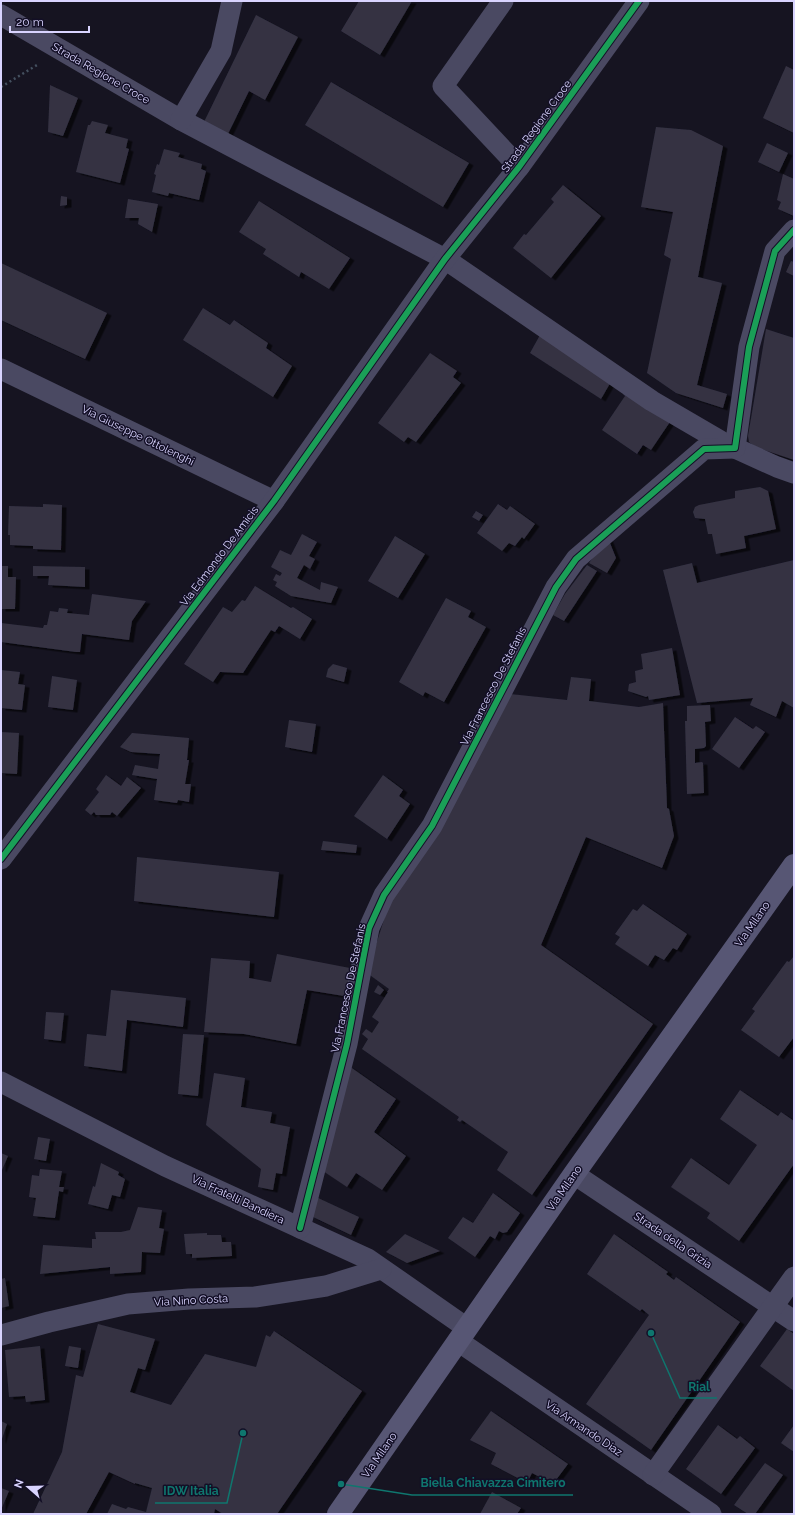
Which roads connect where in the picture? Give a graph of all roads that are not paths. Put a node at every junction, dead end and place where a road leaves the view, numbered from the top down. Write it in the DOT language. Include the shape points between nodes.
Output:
graph roads {
  1 [pos="232,1"];
  2 [pos="504,1"];
  3 [pos="639,1"];
  4 [pos="1,15"];
  5 [pos="181,120"];
  6 [pos="519,167"];
  7 [pos="794,230"];
  8 [pos="445,259"];
  9 [pos="1,369"];
  10 [pos="735,448"];
  11 [pos="794,473"];
  12 [pos="274,501"];
  13 [pos="1,860"];
  14 [pos="794,865"];
  15 [pos="1,1082"];
  16 [pos="574,1174"];
  17 [pos="300,1228"];
  18 [pos="381,1268"];
  19 [pos="794,1276"];
  20 [pos="772,1306"];
  21 [pos="794,1321"];
  22 [pos="463,1334"];
  23 [pos="1,1335"];
  24 [pos="653,1475"];
  25 [pos="338,1514"];
  26 [pos="711,1514"];
  1 -- 5 [label="street" via="220,51"];
  2 -- 6 [label="street, Strada Regione Croce" via="443,86"];
  3 -- 6 [label="street, Strada Regione Croce"];
  4 -- 5 [label="street, Strada Regione Croce"];
  5 -- 8 [label="street, Strada Regione Croce"];
  6 -- 8 [label="street, Strada Regione Croce"];
  7 -- 10 [label="street" via="775,252 753,332"];
  8 -- 10 [label="street, Strada Regione Croce" via="652,401"];
  8 -- 12 [label="street, Via Edmondo De Amicis"];
  9 -- 12 [label="street, Via Giuseppe Ottolenghi"];
  10 -- 11 [label="street, Strada Regione Croce"];
  10 -- 17 [label="street, Via Francesco De Stefanis" via="704,449 576,559 556,587 432,826 384,895 369,928 347,1044"];
  12 -- 13 [label="street, Via Edmondo De Amicis"];
  14 -- 16 [label="main road, Via Milano"];
  15 -- 17 [label="street, Via Fratelli Bandiera" via="165,1166"];
  16 -- 20 [label="street, Strada della Grizia"];
  16 -- 22 [label="main road, Via Milano"];
  17 -- 18 [label="street, Via Fratelli Bandiera" via="368,1259"];
  18 -- 22 [label="street, Via Fratelli Bandiera"];
  18 -- 23 [label="street, Via Nino Costa" via="326,1286 255,1297 128,1304"];
  19 -- 20 [label="street"];
  20 -- 21 [label="street, Strada della Grizia"];
  20 -- 24 [label="street"];
  22 -- 24 [label="street, Via Armando Diaz"];
  22 -- 25 [label="main road, Via Milano"];
  24 -- 26 [label="street, Via Armando Diaz"];
}
